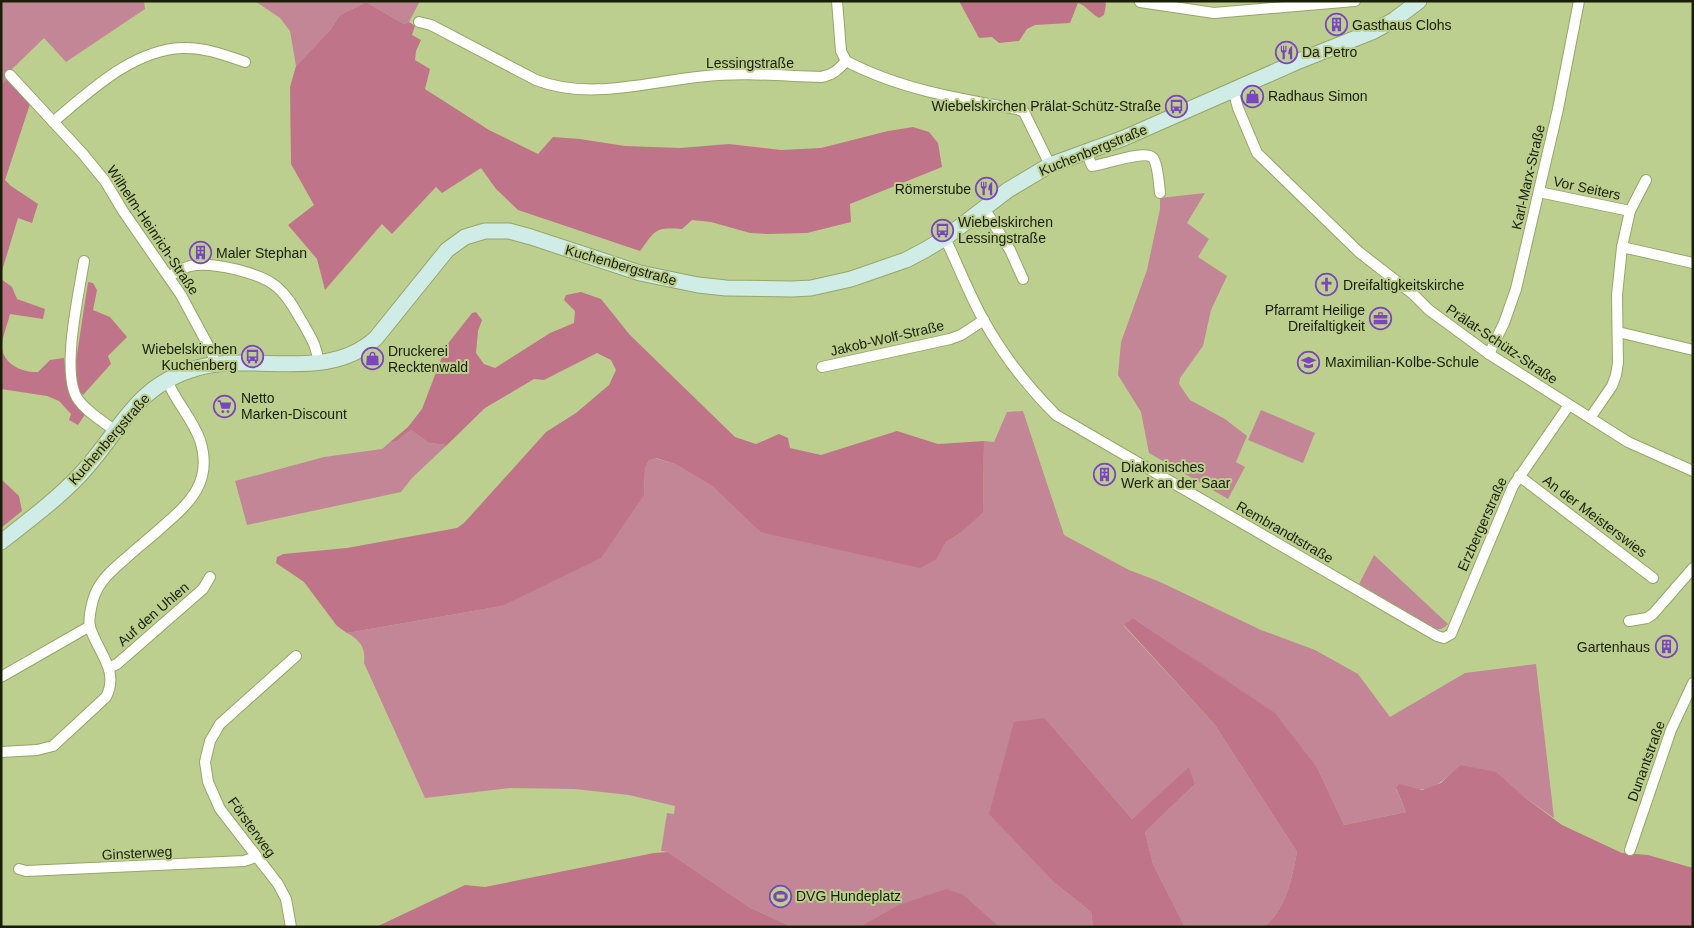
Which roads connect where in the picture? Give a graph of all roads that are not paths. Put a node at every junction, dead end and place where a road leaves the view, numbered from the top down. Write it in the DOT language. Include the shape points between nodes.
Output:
graph roads {
  1 [pos="837,1"];
  2 [pos="1355,1"];
  3 [pos="1579,1"];
  4 [pos="1140,2"];
  5 [pos="1416,2"];
  6 [pos="419,22"];
  7 [pos="846,61"];
  8 [pos="245,62"];
  9 [pos="10,75"];
  10 [pos="1233,90"];
  11 [pos="53,122"];
  12 [pos="1086,152"];
  13 [pos="1050,166"];
  14 [pos="1646,180"];
  15 [pos="1539,192"];
  16 [pos="1160,193"];
  17 [pos="984,208"];
  18 [pos="1630,211"];
  19 [pos="945,238"];
  20 [pos="1622,247"];
  21 [pos="84,261"];
  22 [pos="1693,263"];
  23 [pos="170,276"];
  24 [pos="1023,279"];
  25 [pos="984,320"];
  26 [pos="1618,332"];
  27 [pos="1693,350"];
  28 [pos="1490,354"];
  29 [pos="318,363"];
  30 [pos="216,364"];
  31 [pos="822,367"];
  32 [pos="167,380"];
  33 [pos="1569,405"];
  34 [pos="1590,418"];
  35 [pos="115,431"];
  36 [pos="1693,471"];
  37 [pos="1519,476"];
  38 [pos="1,542"];
  39 [pos="1693,568"];
  40 [pos="210,577"];
  41 [pos="1653,578"];
  42 [pos="1629,621"];
  43 [pos="90,626"];
  44 [pos="1450,636"];
  45 [pos="296,656"];
  46 [pos="109,668"];
  47 [pos="1,677"];
  48 [pos="1693,683"];
  49 [pos="1,752"];
  50 [pos="1630,850"];
  51 [pos="256,857"];
  52 [pos="19,869"];
  53 [pos="291,927"];
  1 -- 7 [label="street" via="841,51"];
  2 -- 4 [label="street" via="1214,13"];
  3 -- 15 [label="street, Karl-Marx-Straße"];
  5 -- 10 [label="main road, Kuchenbergstraße" via="1374,31"];
  6 -- 7 [label="street, Lessingstraße" via="431,25 536,80 573,90 600,90 728,74 821,77 830,76"];
  7 -- 13 [label="street" via="929,92 1024,112"];
  8 -- 11 [label="street" via="196,48 153,54 125,66"];
  9 -- 11 [label="street, Wilhelm-Heinrich-Straße"];
  10 -- 12 [label="main road, Kuchenbergstraße"];
  10 -- 28 [label="street, Prälat-Schütz-Straße" via="1253,145 1263,161 1359,252 1413,294 1428,310"];
  11 -- 23 [label="street, Wilhelm-Heinrich-Straße" via="105,181"];
  12 -- 13 [label="main road, Kuchenbergstraße"];
  12 -- 16 [label="street" via="1092,166 1126,157 1153,158"];
  13 -- 17 [label="main road, Kuchenbergstraße"];
  14 -- 18 [label="street, Vor Seiters"];
  15 -- 18 [label="street, Vor Seiters"];
  15 -- 28 [label="street, Karl-Marx-Straße" via="1516,289"];
  17 -- 19 [label="main road, Kuchenbergstraße"];
  17 -- 24 [label="street" via="1010,250"];
  18 -- 20 [label="street, Vor Seiters"];
  19 -- 25 [label="street, Rembrandtstraße"];
  19 -- 29 [label="main road, Kuchenbergstraße" via="906,260 851,279 811,288 761,289 674,281 509,231 485,231 465,237 447,250 368,345 345,358"];
  20 -- 22 [label="street"];
  20 -- 26 [label="street, Vor Seiters" via="1617,295"];
  21 -- 35 [label="street" via="70,354 72,386 78,400"];
  23 -- 29 [label="street" via="189,266 206,265 267,279 289,300 314,343"];
  23 -- 30 [label="street, Wilhelm-Heinrich-Straße"];
  25 -- 31 [label="street, Jakob-Wolf-Straße" via="950,339"];
  25 -- 44 [label="street, Rembrandtstraße" via="1014,367 1048,407 1065,421 1437,636"];
  26 -- 27 [label="street"];
  26 -- 34 [label="street, Vor Seiters" via="1616,375"];
  28 -- 33 [label="street, Prälat-Schütz-Straße"];
  29 -- 30 [label="main road, Kuchenbergstraße"];
  30 -- 32 [label="main road, Kuchenbergstraße"];
  32 -- 35 [label="main road, Kuchenbergstraße" via="145,395"];
  32 -- 43 [label="street" via="200,440 204,470 188,503 101,582 93,601"];
  33 -- 34 [label="street, Prälat-Schütz-Straße"];
  33 -- 37 [label="street, Erzbergerstraße"];
  34 -- 36 [label="street, Prälat-Schütz-Straße" via="1644,450"];
  35 -- 38 [label="main road, Kuchenbergstraße" via="78,478"];
  37 -- 41 [label="street, An der Meisterswies"];
  37 -- 44 [label="street, Erzbergerstraße"];
  39 -- 42 [label="street" via="1653,614"];
  40 -- 46 [label="street, Auf den Uhlen" via="203,589"];
  43 -- 46 [label="street, Auf den Uhlen"];
  43 -- 47 [label="street"];
  45 -- 51 [label="street, Försterweg" via="220,724 207,751 206,772 213,795"];
  46 -- 49 [label="street, Auf den Uhlen" via="110,689 106,697 60,742 45,749"];
  48 -- 50 [label="street, Dunantstraße" via="1671,730"];
  51 -- 52 [label="street, Ginsterweg" via="94,869 26,872"];
  51 -- 53 [label="street, Försterweg" via="286,899"];
}
